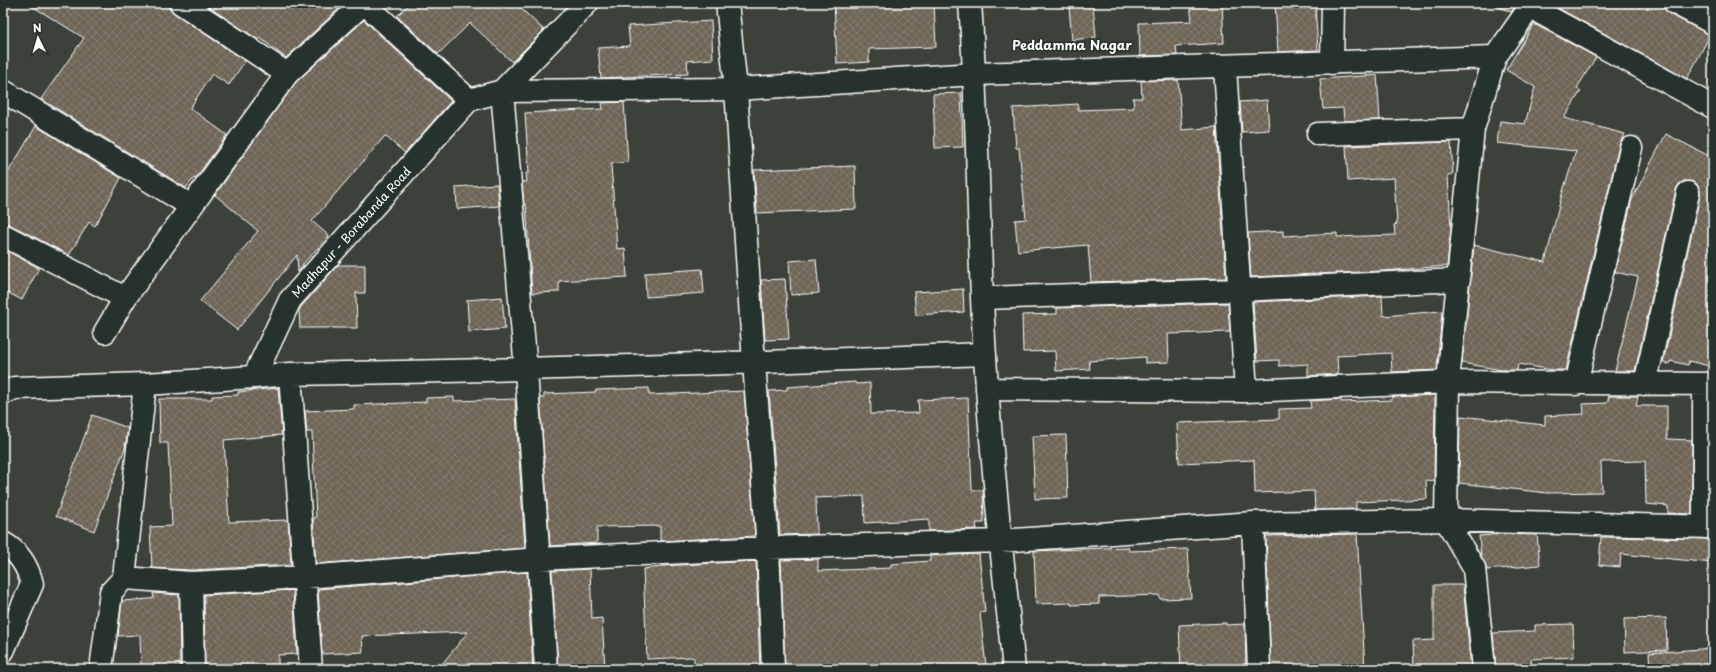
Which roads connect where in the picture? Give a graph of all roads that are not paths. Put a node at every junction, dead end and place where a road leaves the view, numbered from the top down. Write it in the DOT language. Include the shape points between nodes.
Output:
graph roads {
  1 [pos="181,3"];
  2 [pos="364,3"];
  3 [pos="370,3"];
  4 [pos="587,3"];
  5 [pos="727,3"];
  6 [pos="970,3"];
  7 [pos="1333,3"];
  8 [pos="1675,3"];
  9 [pos="1532,5"];
  10 [pos="1713,23"];
  11 [pos="1495,58"];
  12 [pos="1332,63"];
  13 [pos="1225,67"];
  14 [pos="287,74"];
  15 [pos="975,74"];
  16 [pos="736,89"];
  17 [pos="3,91"];
  18 [pos="502,91"];
  19 [pos="469,100"];
  20 [pos="1711,103"];
  21 [pos="1473,129"];
  22 [pos="1318,134"];
  23 [pos="1631,148"];
  24 [pos="1688,193"];
  25 [pos="191,206"];
  26 [pos="3,235"];
  27 [pos="1459,280"];
  28 [pos="1239,290"];
  29 [pos="125,298"];
  30 [pos="982,298"];
  31 [pos="105,332"];
  32 [pos="985,354"];
  33 [pos="754,363"];
  34 [pos="526,370"];
  35 [pos="290,374"];
  36 [pos="254,377"];
  37 [pos="1448,382"];
  38 [pos="145,384"];
  39 [pos="1576,384"];
  40 [pos="1645,384"];
  41 [pos="1708,384"];
  42 [pos="988,389"];
  43 [pos="1246,391"];
  44 [pos="3,393"];
  45 [pos="1446,520"];
  46 [pos="1252,523"];
  47 [pos="1708,527"];
  48 [pos="1000,541"];
  49 [pos="3,543"];
  50 [pos="768,548"];
  51 [pos="539,559"];
  52 [pos="305,577"];
  53 [pos="124,578"];
  54 [pos="191,583"];
  55 [pos="3,651"];
  56 [pos="101,669"];
  57 [pos="193,669"];
  58 [pos="311,669"];
  59 [pos="546,669"];
  60 [pos="773,669"];
  61 [pos="1014,669"];
  62 [pos="1259,669"];
  63 [pos="1484,669"];
  1 -- 14 [label="street"];
  2 -- 3 [label="street"];
  2 -- 14 [label="street"];
  2 -- 19 [label="street"];
  4 -- 18 [label="street"];
  5 -- 16 [label="street"];
  6 -- 15 [label="street"];
  7 -- 12 [label="street"];
  8 -- 10 [label="street"];
  9 -- 11 [label="street"];
  9 -- 20 [label="street"];
  11 -- 12 [label="street"];
  11 -- 21 [label="street"];
  12 -- 13 [label="street"];
  13 -- 15 [label="street"];
  13 -- 28 [label="street"];
  14 -- 25 [label="street"];
  15 -- 16 [label="street"];
  15 -- 30 [label="street"];
  16 -- 18 [label="street"];
  16 -- 33 [label="street"];
  17 -- 25 [label="street"];
  18 -- 19 [label="street"];
  18 -- 34 [label="street"];
  19 -- 36 [label="street, Madhapur - Borabanda Road" via="290,300"];
  21 -- 22 [label="street"];
  21 -- 27 [label="street"];
  23 -- 39 [label="street"];
  24 -- 40 [label="street"];
  25 -- 29 [label="street"];
  26 -- 29 [label="street"];
  27 -- 28 [label="street"];
  27 -- 37 [label="street"];
  28 -- 30 [label="street"];
  28 -- 43 [label="street"];
  29 -- 31 [label="street"];
  30 -- 32 [label="street"];
  32 -- 33 [label="street"];
  32 -- 42 [label="street"];
  33 -- 34 [label="street"];
  33 -- 50 [label="street"];
  34 -- 35 [label="street"];
  34 -- 51 [label="street"];
  35 -- 36 [label="street"];
  35 -- 52 [label="street"];
  36 -- 38 [label="street"];
  37 -- 39 [label="street"];
  37 -- 43 [label="street"];
  37 -- 45 [label="street"];
  38 -- 44 [label="street" via="15,388"];
  38 -- 53 [label="street"];
  39 -- 40 [label="street"];
  40 -- 41 [label="street"];
  41 -- 47 [label="street"];
  42 -- 43 [label="street"];
  42 -- 48 [label="street"];
  45 -- 46 [label="street"];
  45 -- 47 [label="street"];
  45 -- 63 [label="street" via="1474,568"];
  46 -- 48 [label="street"];
  46 -- 62 [label="street"];
  48 -- 50 [label="street"];
  48 -- 61 [label="street"];
  49 -- 55 [label="street" via="21,558 30,573 32,584"];
  50 -- 51 [label="street"];
  50 -- 60 [label="street"];
  51 -- 52 [label="street"];
  51 -- 59 [label="street"];
  52 -- 54 [label="street"];
  52 -- 58 [label="street"];
  53 -- 54 [label="street"];
  53 -- 56 [label="street" via="111,592"];
  54 -- 57 [label="street"];
}
